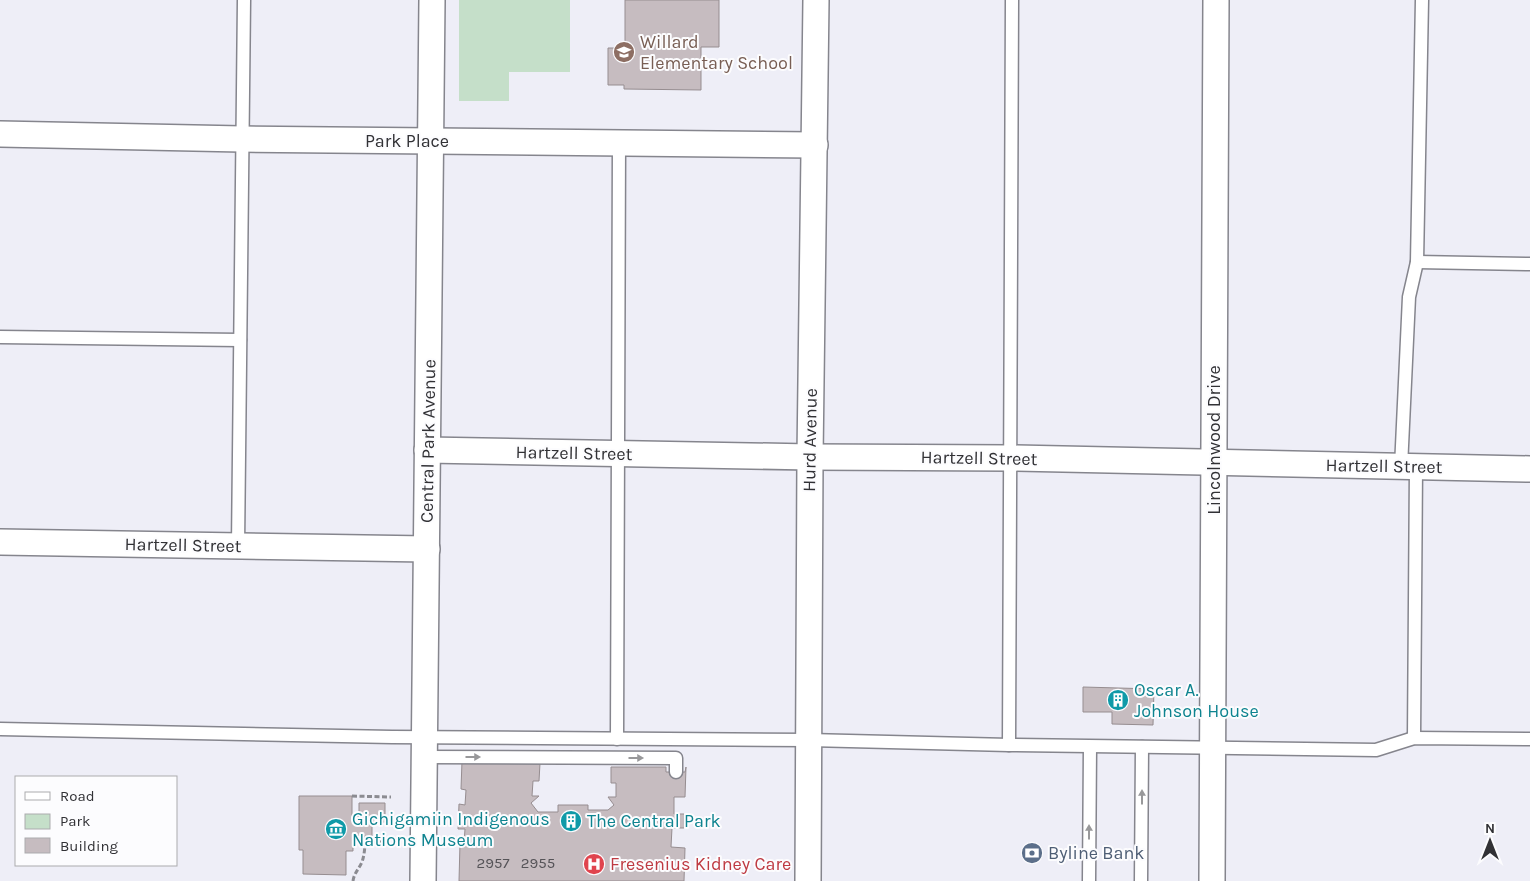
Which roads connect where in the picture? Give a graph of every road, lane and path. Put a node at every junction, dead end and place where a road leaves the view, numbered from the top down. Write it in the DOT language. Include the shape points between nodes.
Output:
graph roads {
  1 [pos="244,0"];
  2 [pos="432,0"];
  3 [pos="816,0"];
  4 [pos="1012,0"];
  5 [pos="1216,0"];
  6 [pos="1422,0"];
  7 [pos="0,134"];
  8 [pos="242,139"];
  9 [pos="431,141"];
  10 [pos="620,143"];
  11 [pos="814,145"];
  12 [pos="1417,262"];
  13 [pos="1530,264"];
  14 [pos="0,337"];
  15 [pos="240,340"];
  16 [pos="428,450"];
  17 [pos="619,453"];
  18 [pos="810,457"];
  19 [pos="1011,458"];
  20 [pos="1214,463"];
  21 [pos="1409,467"];
  22 [pos="1530,468"];
  23 [pos="0,542"];
  24 [pos="238,546"];
  25 [pos="426,549"];
  26 [pos="0,729"];
  27 [pos="1414,738"];
  28 [pos="1530,738"];
  29 [pos="617,739"];
  30 [pos="809,740"];
  31 [pos="1009,745"];
  32 [pos="424,747"];
  33 [pos="1090,747"];
  34 [pos="1142,748"];
  35 [pos="1212,748"];
  36 [pos="676,772"];
  37 [pos="352,796"];
  38 [pos="391,797"];
  39 [pos="365,836"];
  40 [pos="365,842"];
  41 [pos="390,842"];
  42 [pos="353,881"];
  43 [pos="423,881"];
  44 [pos="808,881"];
  45 [pos="1089,881"];
  46 [pos="1141,881"];
  47 [pos="1212,881"];
  1 -- 8 [label="lane"];
  2 -- 9 [label="street, Central Park Avenue"];
  3 -- 11 [label="street, Hurd Avenue"];
  4 -- 19 [label="lane"];
  5 -- 20 [label="street, Lincolnwood Drive"];
  6 -- 12 [label="lane"];
  7 -- 8 [label="street, Park Place"];
  8 -- 9 [label="street, Park Place"];
  8 -- 15 [label="lane"];
  9 -- 10 [label="street, Park Place"];
  9 -- 16 [label="street, Central Park Avenue"];
  10 -- 11 [label="street, Park Place"];
  10 -- 17 [label="lane"];
  11 -- 18 [label="street, Hurd Avenue"];
  12 -- 13 [label="lane"];
  12 -- 21 [label="lane" via="1409,297"];
  14 -- 15 [label="lane"];
  15 -- 24 [label="lane"];
  16 -- 17 [label="street, Hartzell Street"];
  16 -- 25 [label="street, Central Park Avenue"];
  17 -- 18 [label="street, Hartzell Street"];
  17 -- 29 [label="lane"];
  18 -- 19 [label="street, Hartzell Street"];
  18 -- 30 [label="street, Hurd Avenue"];
  19 -- 20 [label="street, Hartzell Street"];
  19 -- 31 [label="lane"];
  20 -- 21 [label="street, Hartzell Street"];
  20 -- 35 [label="street, Lincolnwood Drive"];
  21 -- 22 [label="street, Hartzell Street"];
  21 -- 27 [label="lane"];
  23 -- 24 [label="street, Hartzell Street"];
  24 -- 25 [label="street, Hartzell Street"];
  25 -- 32 [label="street, Central Park Avenue"];
  26 -- 32 [label="lane"];
  27 -- 28 [label="lane"];
  27 -- 35 [label="lane" via="1376,750"];
  29 -- 30 [label="lane"];
  29 -- 32 [label="lane"];
  30 -- 31 [label="lane"];
  30 -- 44 [label="street, Hurd Avenue"];
  31 -- 33 [label="lane"];
  32 -- 36 [label="lane, one-way" via="676,758"];
  32 -- 43 [label="street, Central Park Avenue"];
  33 -- 34 [label="lane"];
  45 -- 33 [label="lane, one-way"];
  34 -- 35 [label="lane"];
  46 -- 34 [label="lane, one-way"];
  35 -- 47 [label="street, Lincolnwood Drive"];
  37 -- 38 [label="path"];
  39 -- 40 [label="path"];
  40 -- 41 [label="path"];
  40 -- 42 [label="path" via="365,854"];
}
